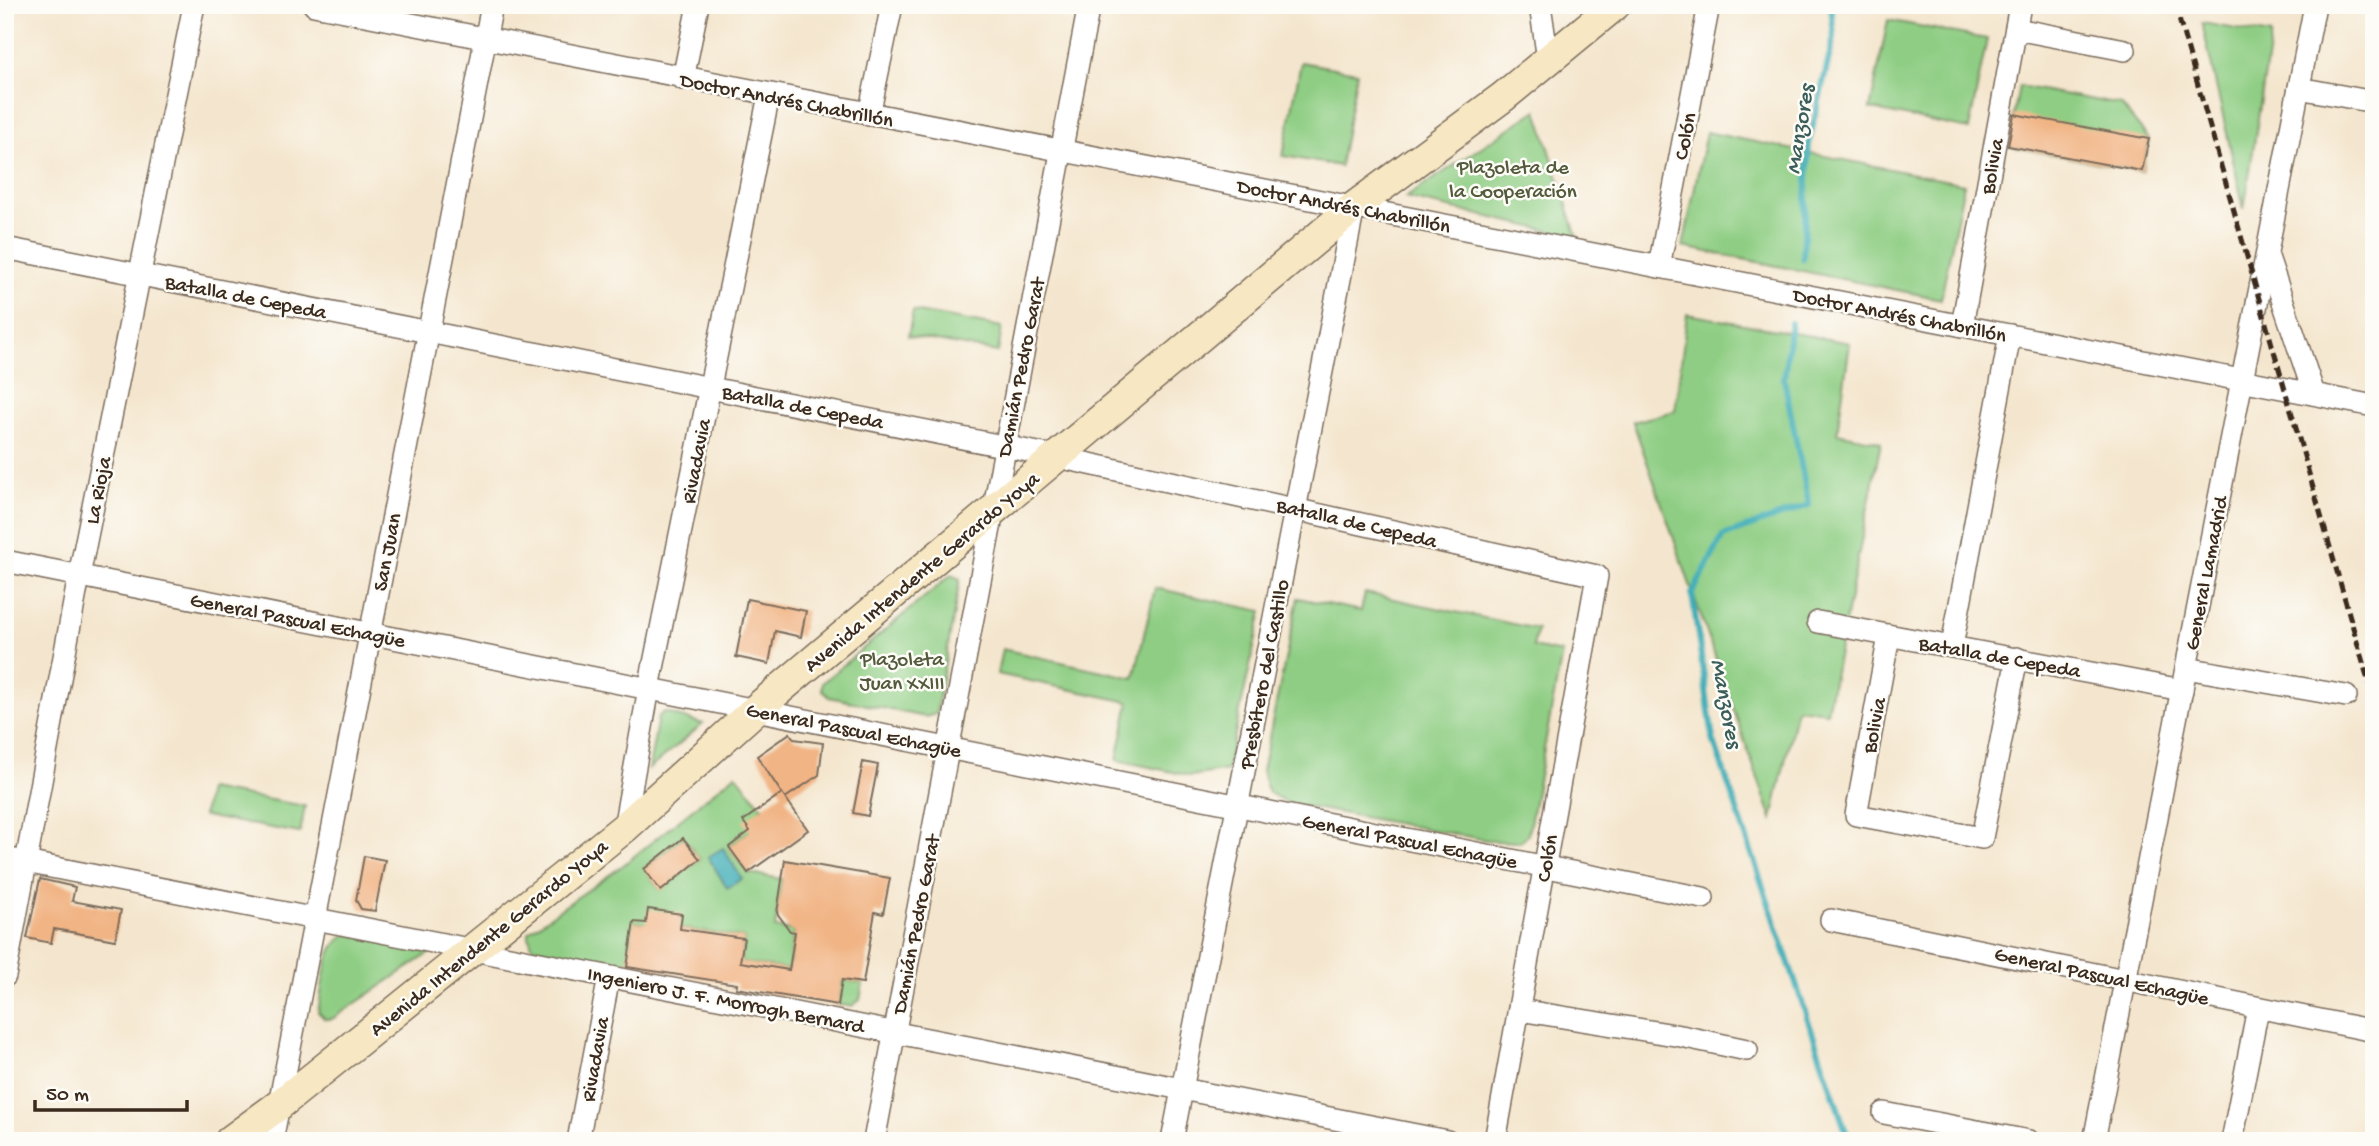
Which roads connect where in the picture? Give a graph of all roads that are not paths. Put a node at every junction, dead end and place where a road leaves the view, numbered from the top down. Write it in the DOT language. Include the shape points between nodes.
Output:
graph roads {
  1 [pos="194,5"];
  2 [pos="313,5"];
  3 [pos="492,5"];
  4 [pos="698,5"];
  5 [pos="892,5"];
  6 [pos="1089,5"];
  7 [pos="1540,5"];
  8 [pos="1615,5"];
  9 [pos="1709,5"];
  10 [pos="2020,5"];
  11 [pos="2315,5"];
  12 [pos="2016,29"];
  13 [pos="485,40"];
  14 [pos="2125,50"];
  15 [pos="1548,60"];
  16 [pos="683,79"];
  17 [pos="2299,88"];
  18 [pos="769,95"];
  19 [pos="2374,102"];
  20 [pos="869,115"];
  21 [pos="1061,152"];
  22 [pos="1354,207"];
  23 [pos="5,248"];
  24 [pos="2267,254"];
  25 [pos="1659,267"];
  26 [pos="140,275"];
  27 [pos="1962,326"];
  28 [pos="429,332"];
  29 [pos="2010,335"];
  30 [pos="2242,380"];
  31 [pos="710,387"];
  32 [pos="2314,394"];
  33 [pos="2374,406"];
  34 [pos="1005,446"];
  35 [pos="1058,457"];
  36 [pos="1295,508"];
  37 [pos="993,512"];
  38 [pos="5,561"];
  39 [pos="79,576"];
  40 [pos="1597,576"];
  41 [pos="1818,622"];
  42 [pos="370,633"];
  43 [pos="1889,636"];
  44 [pos="1952,646"];
  45 [pos="2017,658"];
  46 [pos="2186,668"];
  47 [pos="649,688"];
  48 [pos="2182,690"];
  49 [pos="2346,696"];
  50 [pos="755,709"];
  51 [pos="948,748"];
  52 [pos="1237,805"];
  53 [pos="624,828"];
  54 [pos="5,858"];
  55 [pos="27,863"];
  56 [pos="1545,866"];
  57 [pos="1703,898"];
  58 [pos="315,919"];
  59 [pos="1831,920"];
  60 [pos="473,949"];
  61 [pos="5,976"];
  62 [pos="609,976"];
  63 [pos="2125,980"];
  64 [pos="2258,1008"];
  65 [pos="1519,1010"];
  66 [pos="2374,1031"];
  67 [pos="895,1033"];
  68 [pos="1746,1051"];
  69 [pos="1182,1089"];
  70 [pos="279,1105"];
  71 [pos="1884,1113"];
  72 [pos="230,1141"];
  73 [pos="272,1141"];
  74 [pos="578,1141"];
  75 [pos="874,1141"];
  76 [pos="1172,1141"];
  77 [pos="1447,1141"];
  78 [pos="1495,1141"];
  79 [pos="2029,1141"];
  80 [pos="2094,1141"];
  81 [pos="2232,1141"];
  1 -- 26 [label="street, La Rioja"];
  2 -- 13 [label="street, Doctor Andrés Chabrillón"];
  3 -- 13 [label="street, San Juan"];
  4 -- 16 [label="street"];
  5 -- 20 [label="street"];
  6 -- 21 [label="street, Damián Pedro Garat"];
  7 -- 15 [label="street"];
  8 -- 15 [label="main road, Avenida Intendente Gerardo Yoya"];
  9 -- 25 [label="street, Colón"];
  10 -- 12 [label="street, Bolivia"];
  11 -- 17 [label="street, General Lamadrid"];
  12 -- 14 [label="street"];
  12 -- 27 [label="street, Bolivia"];
  13 -- 16 [label="street, Doctor Andrés Chabrillón"];
  13 -- 28 [label="street, San Juan"];
  15 -- 22 [label="main road, Avenida Intendente Gerardo Yoya"];
  16 -- 18 [label="street, Doctor Andrés Chabrillón"];
  17 -- 19 [label="street"];
  17 -- 24 [label="street, General Lamadrid"];
  18 -- 20 [label="street, Doctor Andrés Chabrillón"];
  18 -- 31 [label="street, Rivadavia"];
  20 -- 21 [label="street, Doctor Andrés Chabrillón"];
  21 -- 22 [label="street, Doctor Andrés Chabrillón"];
  21 -- 34 [label="street, Damián Pedro Garat"];
  22 -- 25 [label="street, Doctor Andrés Chabrillón"];
  22 -- 35 [label="main road, Avenida Intendente Gerardo Yoya"];
  22 -- 36 [label="street, Presbítero del Castillo"];
  23 -- 26 [label="street, Batalla de Cepeda"];
  24 -- 30 [label="street, General Lamadrid"];
  24 -- 32 [label="street"];
  25 -- 27 [label="street, Doctor Andrés Chabrillón"];
  26 -- 28 [label="street, Batalla de Cepeda"];
  26 -- 39 [label="street, La Rioja"];
  27 -- 29 [label="street, Doctor Andrés Chabrillón"];
  28 -- 31 [label="street, Batalla de Cepeda"];
  28 -- 42 [label="street, San Juan"];
  29 -- 30 [label="street, Doctor Andrés Chabrillón"];
  29 -- 44 [label="street"];
  30 -- 32 [label="street, Doctor Andrés Chabrillón"];
  30 -- 46 [label="street, General Lamadrid"];
  31 -- 34 [label="street, Batalla de Cepeda"];
  31 -- 47 [label="street, Rivadavia"];
  32 -- 33 [label="street, Doctor Andrés Chabrillón"];
  34 -- 35 [label="street, Batalla de Cepeda"];
  34 -- 37 [label="street, Damián Pedro Garat"];
  35 -- 36 [label="street, Batalla de Cepeda"];
  35 -- 37 [label="main road, Avenida Intendente Gerardo Yoya"];
  36 -- 40 [label="street, Batalla de Cepeda"];
  36 -- 52 [label="street, Presbítero del Castillo"];
  37 -- 50 [label="main road, Avenida Intendente Gerardo Yoya"];
  37 -- 51 [label="street, Damián Pedro Garat"];
  38 -- 39 [label="street, General Pascual Echagüe"];
  39 -- 42 [label="street, General Pascual Echagüe"];
  39 -- 55 [label="street, La Rioja"];
  40 -- 56 [label="street, Colón"];
  41 -- 43 [label="street, Batalla de Cepeda"];
  42 -- 47 [label="street, General Pascual Echagüe"];
  42 -- 58 [label="street, San Juan"];
  43 -- 44 [label="street, Batalla de Cepeda"];
  43 -- 45 [label="street, Bolivia" via="1856,815 1982,838"];
  44 -- 45 [label="street, Batalla de Cepeda"];
  45 -- 48 [label="street, Batalla de Cepeda"];
  46 -- 48 [label="street, General Lamadrid"];
  46 -- 49 [label="street"];
  47 -- 50 [label="street, General Pascual Echagüe"];
  47 -- 53 [label="street, Rivadavia"];
  48 -- 63 [label="street, General Lamadrid"];
  50 -- 51 [label="street, General Pascual Echagüe"];
  50 -- 53 [label="main road, Avenida Intendente Gerardo Yoya"];
  51 -- 52 [label="street, General Pascual Echagüe"];
  51 -- 67 [label="street, Damián Pedro Garat"];
  52 -- 56 [label="street, General Pascual Echagüe"];
  52 -- 69 [label="street, Presbítero del Castillo"];
  53 -- 60 [label="main road, Avenida Intendente Gerardo Yoya"];
  54 -- 55 [label="street, Ingeniero J. F. Morrogh Bernard"];
  55 -- 58 [label="street, Ingeniero J. F. Morrogh Bernard"];
  55 -- 61 [label="street, La Rioja"];
  56 -- 57 [label="street, General Pascual Echagüe"];
  56 -- 65 [label="street, Colón"];
  58 -- 60 [label="street, Ingeniero J. F. Morrogh Bernard"];
  58 -- 70 [label="street, San Juan"];
  59 -- 63 [label="street, General Pascual Echagüe"];
  60 -- 62 [label="street, Ingeniero J. F. Morrogh Bernard"];
  60 -- 70 [label="main road, Avenida Intendente Gerardo Yoya"];
  62 -- 67 [label="street, Ingeniero J. F. Morrogh Bernard"];
  62 -- 74 [label="street, Rivadavia"];
  63 -- 64 [label="street, General Pascual Echagüe"];
  63 -- 80 [label="street, General Lamadrid"];
  64 -- 66 [label="street, General Pascual Echagüe"];
  64 -- 81 [label="street"];
  65 -- 68 [label="street"];
  65 -- 78 [label="street, Colón"];
  67 -- 69 [label="street, Ingeniero J. F. Morrogh Bernard"];
  67 -- 75 [label="street, Damián Pedro Garat"];
  69 -- 76 [label="street, Presbítero del Castillo"];
  69 -- 77 [label="street, Ingeniero J. F. Morrogh Bernard"];
  70 -- 72 [label="main road, Avenida Intendente Gerardo Yoya"];
  70 -- 73 [label="street, San Juan"];
  71 -- 79 [label="street"];
}
